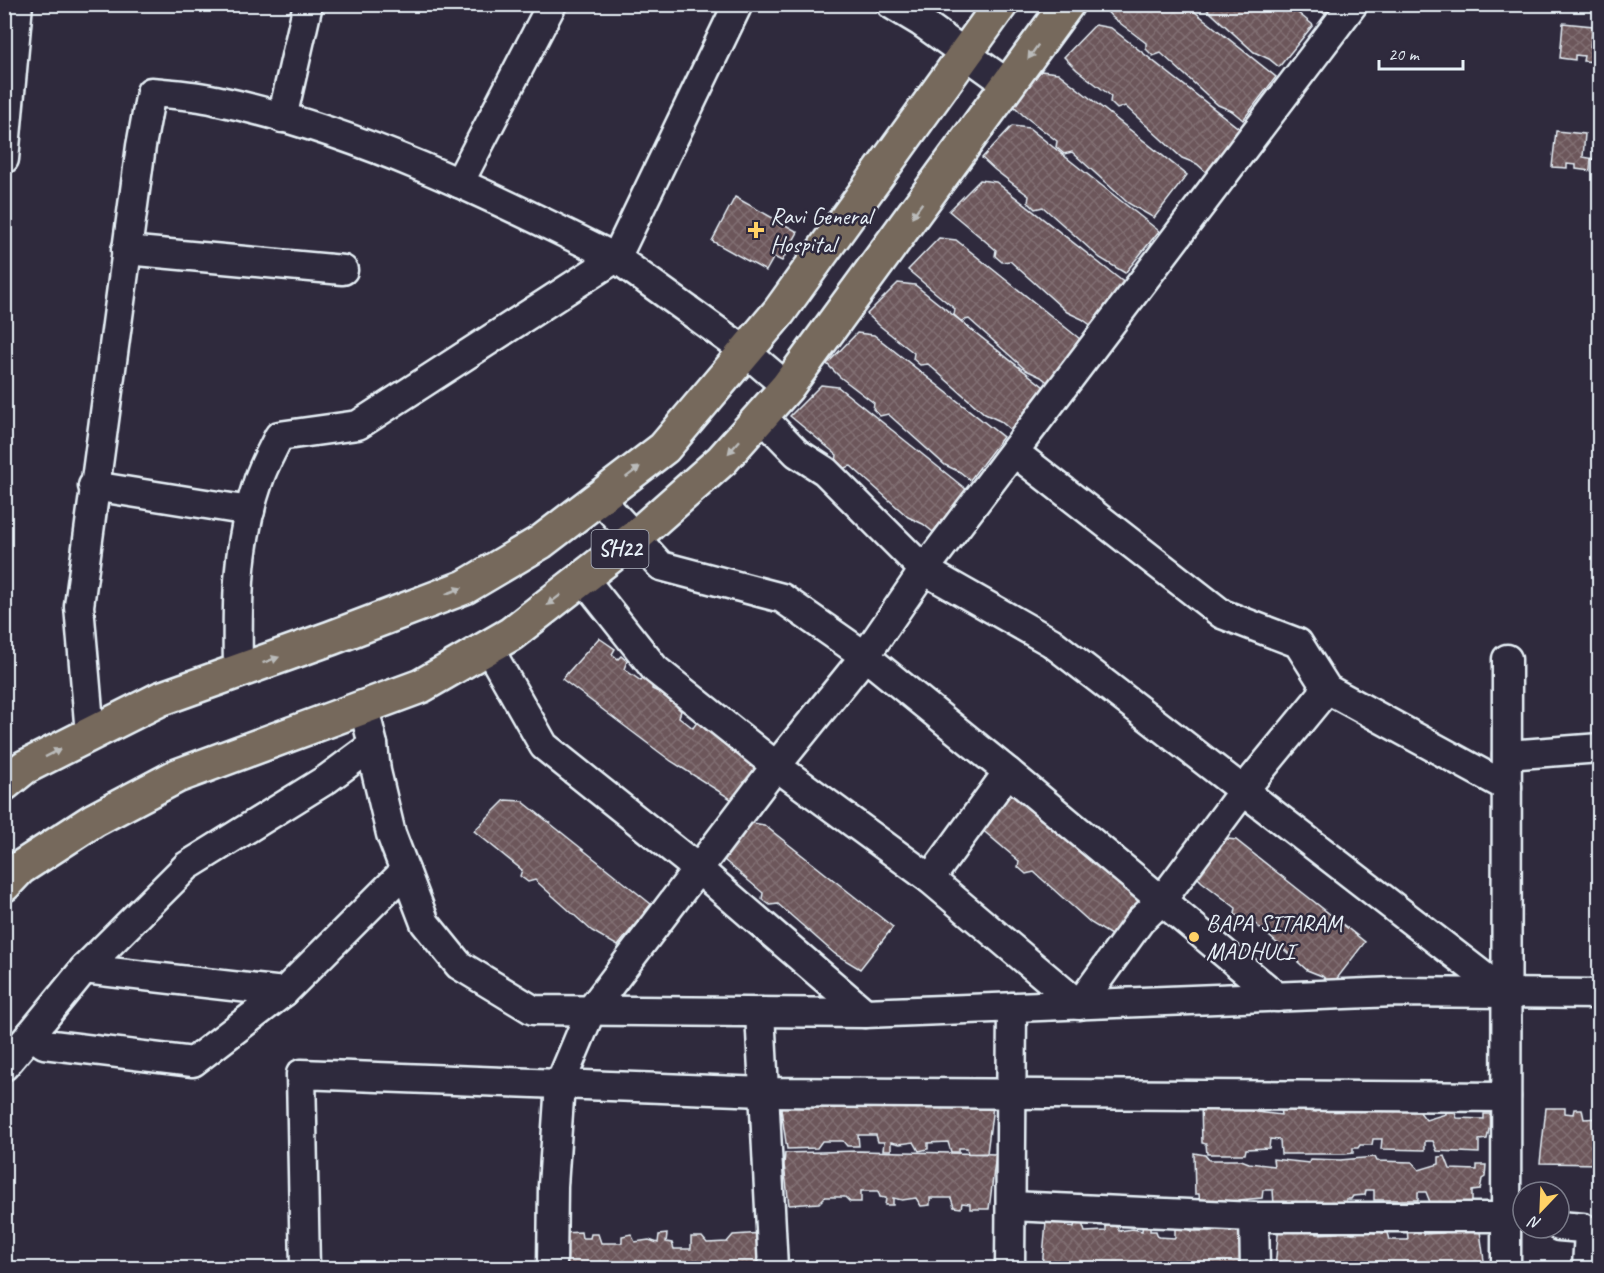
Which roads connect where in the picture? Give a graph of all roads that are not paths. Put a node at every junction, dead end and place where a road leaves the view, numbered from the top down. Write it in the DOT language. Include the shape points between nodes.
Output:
graph roads {
  1 [pos="18,4"];
  2 [pos="308,4"];
  3 [pos="552,4"];
  4 [pos="738,4"];
  5 [pos="891,4"];
  6 [pos="1001,4"];
  7 [pos="1066,4"];
  8 [pos="1353,4"];
  9 [pos="965,54"];
  10 [pos="1009,85"];
  11 [pos="282,118"];
  12 [pos="4,159"];
  13 [pos="459,183"];
  14 [pos="126,250"];
  15 [pos="616,258"];
  16 [pos="343,270"];
  17 [pos="745,351"];
  18 [pos="787,387"];
  19 [pos="761,416"];
  20 [pos="1014,452"];
  21 [pos="93,486"];
  22 [pos="599,498"];
  23 [pos="250,511"];
  24 [pos="634,538"];
  25 [pos="924,570"];
  26 [pos="583,578"];
  27 [pos="488,647"];
  28 [pos="865,656"];
  29 [pos="1507,659"];
  30 [pos="238,671"];
  31 [pos="1327,689"];
  32 [pos="364,708"];
  33 [pos="90,734"];
  34 [pos="373,745"];
  35 [pos="1599,748"];
  36 [pos="1507,755"];
  37 [pos="776,766"];
  38 [pos="1008,772"];
  39 [pos="4,784"];
  40 [pos="1507,787"];
  41 [pos="1243,791"];
  42 [pos="698,869"];
  43 [pos="405,871"];
  44 [pos="930,879"];
  45 [pos="4,885"];
  46 [pos="1162,900"];
  47 [pos="84,969"];
  48 [pos="284,992"];
  49 [pos="1505,993"];
  50 [pos="1599,994"];
  51 [pos="1277,997"];
  52 [pos="1079,1005"];
  53 [pos="1012,1007"];
  54 [pos="591,1010"];
  55 [pos="760,1012"];
  56 [pos="865,1013"];
  57 [pos="31,1034"];
  58 [pos="4,1066"];
  59 [pos="560,1084"];
  60 [pos="764,1092"];
  61 [pos="1012,1094"];
  62 [pos="1506,1097"];
  63 [pos="1011,1206"];
  64 [pos="1254,1217"];
  65 [pos="1511,1220"];
  66 [pos="1571,1227"];
  67 [pos="1594,1234"];
  68 [pos="305,1269"];
  69 [pos="552,1269"];
  70 [pos="773,1269"];
  71 [pos="1010,1269"];
  72 [pos="1256,1269"];
  73 [pos="1506,1269"];
  74 [pos="1587,1269"];
  1 -- 12 [label="street"];
  2 -- 11 [label="street"];
  3 -- 13 [label="street"];
  4 -- 15 [label="street"];
  5 -- 9 [label="street"];
  6 -- 9 [label="main road, SH22"];
  7 -- 10 [label="main road, SH22, one-way"];
  8 -- 20 [label="street"];
  9 -- 10 [label="street"];
  9 -- 17 [label="main road, SH22" via="778,312"];
  10 -- 18 [label="main road, SH22, one-way"];
  11 -- 13 [label="street" via="375,147"];
  11 -- 14 [label="street" via="213,99 151,92"];
  13 -- 15 [label="street"];
  14 -- 16 [label="street"];
  14 -- 21 [label="street"];
  15 -- 17 [label="street"];
  15 -- 23 [label="street" via="358,425 279,436 258,481"];
  17 -- 18 [label="street"];
  22 -- 17 [label="main road, SH22, one-way" via="664,448"];
  18 -- 19 [label="main road, SH22"];
  19 -- 24 [label="main road, SH22, one-way" via="722,460"];
  19 -- 25 [label="street" via="797,453 825,471"];
  20 -- 25 [label="street"];
  20 -- 31 [label="street" via="1222,614 1298,643"];
  21 -- 23 [label="street"];
  21 -- 33 [label="street" via="79,606"];
  22 -- 24 [label="street"];
  30 -- 22 [label="main road, SH22, one-way" via="465,587 541,542"];
  23 -- 30 [label="street" via="243,535 237,596"];
  24 -- 26 [label="main road, SH22"];
  24 -- 28 [label="street" via="661,566 782,597"];
  25 -- 28 [label="street"];
  25 -- 41 [label="street" via="1051,642"];
  26 -- 27 [label="main road, SH22, one-way"];
  26 -- 37 [label="street" via="655,669"];
  27 -- 32 [label="main road, SH22" via="421,686"];
  27 -- 42 [label="street" via="544,746"];
  28 -- 37 [label="street"];
  28 -- 38 [label="street"];
  29 -- 36 [label="street"];
  30 -- 33 [label="main road, SH22" via="160,699"];
  31 -- 40 [label="street"];
  31 -- 41 [label="street"];
  32 -- 34 [label="street"];
  32 -- 45 [label="main road, SH22" via="177,776 94,820 21,868"];
  39 -- 33 [label="main road, SH22, one-way" via="25,767"];
  34 -- 43 [label="street" via="391,834"];
  34 -- 47 [label="street" via="327,779 187,866"];
  35 -- 36 [label="street"];
  36 -- 40 [label="street"];
  37 -- 42 [label="street"];
  37 -- 44 [label="street"];
  38 -- 44 [label="street"];
  38 -- 46 [label="street"];
  40 -- 49 [label="street"];
  41 -- 46 [label="street"];
  41 -- 49 [label="street"];
  42 -- 54 [label="street"];
  42 -- 56 [label="street"];
  43 -- 48 [label="street"];
  43 -- 54 [label="street" via="425,923 459,965 533,1010"];
  44 -- 52 [label="street"];
  46 -- 51 [label="street"];
  46 -- 52 [label="street" via="1140,921"];
  47 -- 48 [label="street"];
  47 -- 57 [label="street"];
  48 -- 57 [label="street" via="193,1062 44,1044"];
  49 -- 50 [label="street"];
  49 -- 51 [label="street"];
  49 -- 62 [label="street"];
  51 -- 52 [label="street"];
  52 -- 53 [label="street"];
  53 -- 56 [label="street"];
  53 -- 61 [label="street"];
  54 -- 55 [label="street"];
  54 -- 59 [label="street"];
  55 -- 56 [label="street"];
  55 -- 60 [label="street"];
  57 -- 58 [label="street"];
  59 -- 60 [label="street"];
  59 -- 68 [label="street" via="301,1074"];
  59 -- 69 [label="street"];
  60 -- 61 [label="street"];
  60 -- 70 [label="street"];
  61 -- 62 [label="street"];
  61 -- 63 [label="street"];
  62 -- 65 [label="street"];
  63 -- 64 [label="street"];
  63 -- 71 [label="street"];
  64 -- 65 [label="street"];
  64 -- 72 [label="street"];
  65 -- 73 [label="street"];
  66 -- 67 [label="street"];
  67 -- 74 [label="street"];
}
